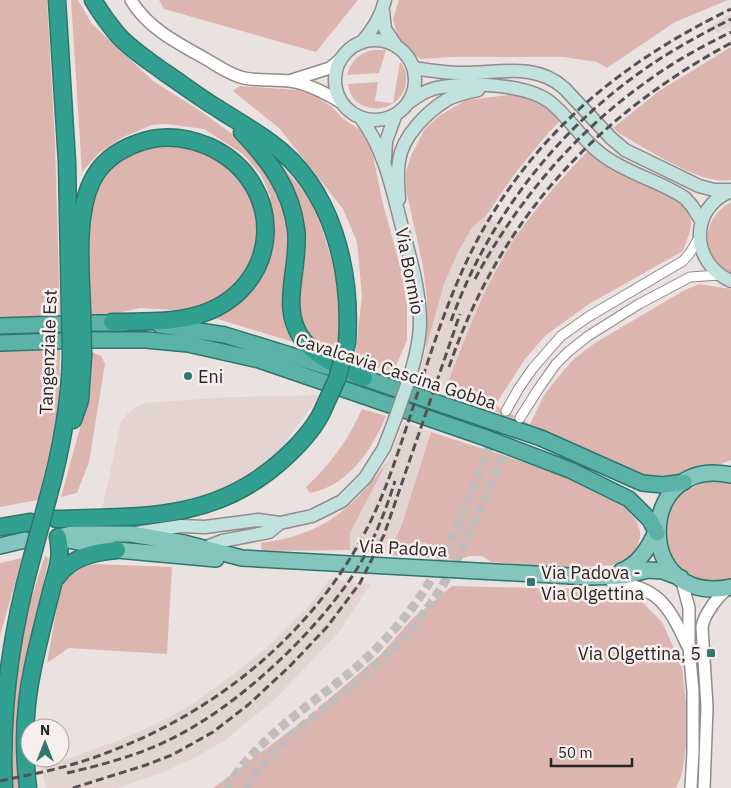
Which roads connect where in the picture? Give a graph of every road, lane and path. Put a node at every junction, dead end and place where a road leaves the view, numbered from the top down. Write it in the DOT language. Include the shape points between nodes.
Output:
graph roads {
  1 [pos="57,0"];
  2 [pos="93,0"];
  3 [pos="132,0"];
  4 [pos="384,5"];
  5 [pos="361,43"];
  6 [pos="397,47"];
  7 [pos="342,58"];
  8 [pos="413,68"];
  9 [pos="289,81"];
  10 [pos="507,88"];
  11 [pos="342,103"];
  12 [pos="408,103"];
  13 [pos="215,107"];
  14 [pos="396,114"];
  15 [pos="360,117"];
  16 [pos="385,167"];
  17 [pos="731,190"];
  18 [pos="398,214"];
  19 [pos="702,222"];
  20 [pos="700,236"];
  21 [pos="725,278"];
  22 [pos="80,315"];
  23 [pos="112,322"];
  24 [pos="59,324"];
  25 [pos="0,326"];
  26 [pos="88,340"];
  27 [pos="59,341"];
  28 [pos="0,343"];
  29 [pos="364,378"];
  30 [pos="506,410"];
  31 [pos="520,418"];
  32 [pos="731,469"];
  33 [pos="715,473"];
  34 [pos="731,475"];
  35 [pos="684,482"];
  36 [pos="56,519"];
  37 [pos="31,522"];
  38 [pos="280,523"];
  39 [pos="0,527"];
  40 [pos="205,527"];
  41 [pos="657,530"];
  42 [pos="131,534"];
  43 [pos="55,537"];
  44 [pos="25,540"];
  45 [pos="0,546"];
  46 [pos="202,548"];
  47 [pos="117,550"];
  48 [pos="186,550"];
  49 [pos="237,557"];
  50 [pos="596,577"];
  51 [pos="681,578"];
  52 [pos="56,579"];
  53 [pos="730,588"];
  54 [pos="690,650"];
  55 [pos="4,788"];
  56 [pos="28,788"];
  57 [pos="691,788"];
  58 [pos="704,788"];
  1 -- 22 [label="highway, Tangenziale Est"];
  2 -- 13 [label="highway" via="118,35 132,48"];
  3 -- 9 [label="street" via="151,24 222,68 244,78"];
  4 -- 5 [label="main road" via="371,32"];
  4 -- 6 [label="main road" via="385,29"];
  5 -- 6 [label="main road" via="380,41"];
  5 -- 7 [label="main road"];
  6 -- 8 [label="main road"];
  7 -- 9 [label="street" via="330,68"];
  7 -- 11 [label="main road" via="335,83"];
  8 -- 12 [label="main road" via="415,84"];
  8 -- 17 [label="main road" via="543,75 564,88 625,150 699,186"];
  9 -- 11 [label="street" via="319,90"];
  10 -- 12 [label="main road" via="441,86"];
  10 -- 18 [label="main road" via="484,89 450,98 436,107 412,132 399,159"];
  10 -- 19 [label="main road" via="529,92 550,102 601,154 681,196"];
  11 -- 15 [label="main road"];
  12 -- 14 [label="main road"];
  13 -- 29 [label="highway" via="261,151 280,178 290,202 297,237 291,310 299,334 318,355"];
  13 -- 36 [label="highway, bridge" via="286,156 306,179 330,223 339,247 348,307 346,343 337,380 321,414 293,450 269,472 238,491 180,512"];
  14 -- 15 [label="main road" via="378,120"];
  14 -- 16 [label="main road, Via Bormio" via="386,141"];
  15 -- 16 [label="main road, Via Bormio" via="370,130"];
  16 -- 18 [label="main road, Via Bormio"];
  17 -- 19 [label="main road" via="714,202"];
  18 -- 38 [label="main road, Via Bormio, bridge" via="414,276 420,316 418,343 409,379 384,448 365,478 342,500 312,516"];
  19 -- 20 [label="main road"];
  20 -- 21 [label="main road" via="704,255 711,267"];
  20 -- 30 [label="street" via="683,261 561,336 533,368"];
  21 -- 31 [label="street" via="690,277 588,336 556,364"];
  22 -- 23 [label="highway, Cavalcavia Cascina Gobba"];
  22 -- 23 [label="highway" via="82,213 91,182 104,164 129,146 166,137 195,141 229,158 253,183 265,215 264,249 249,282 225,303 201,314 175,319"];
  22 -- 55 [label="highway, Tangenziale Est, bridge" via="77,356 63,440 17,613 7,670 2,724"];
  23 -- 29 [label="highway, Cavalcavia Cascina Gobba" via="164,325 225,335"];
  24 -- 25 [label="highway"];
  26 -- 41 [label="highway, Cavalcavia Cascina Gobba" via="188,344 259,360 570,470 629,499"];
  27 -- 28 [label="highway"];
  29 -- 35 [label="highway, Cavalcavia Cascina Gobba" via="541,438 642,483 664,485"];
  32 -- 33 [label="main road"];
  33 -- 34 [label="main road"];
  33 -- 35 [label="main road" via="699,475"];
  35 -- 41 [label="main road, Via Padova" via="660,511"];
  37 -- 39 [label="highway"];
  38 -- 40 [label="main road, Via Bormio" via="258,520"];
  38 -- 46 [label="main road, Via Bormio" via="269,532"];
  40 -- 42 [label="main road, Via Bormio" via="181,526"];
  40 -- 48 [label="main road" via="190,535"];
  41 -- 50 [label="main road, Via Padova" via="633,565"];
  41 -- 51 [label="main road" via="666,562"];
  42 -- 43 [label="main road, Via Padova"];
  42 -- 48 [label="main road, Via Padova"];
  43 -- 47 [label="main road, Via Padova"];
  43 -- 52 [label="highway" via="60,559"];
  44 -- 45 [label="main road"];
  46 -- 48 [label="main road, Via Padova"];
  46 -- 49 [label="main road, Via Padova"];
  47 -- 48 [label="main road, Via Padova"];
  47 -- 52 [label="highway" via="75,560"];
  48 -- 49 [label="main road" via="218,559"];
  49 -- 50 [label="main road, Via Padova"];
  50 -- 51 [label="main road, Via Padova" via="624,576 648,570"];
  50 -- 54 [label="street" via="631,584 655,596 669,609"];
  51 -- 53 [label="main road, Via Padova" via="708,589"];
  51 -- 54 [label="street" via="689,608"];
  52 -- 56 [label="highway" via="26,705 24,739"];
  53 -- 58 [label="street" via="715,602 702,627 707,706"];
  54 -- 57 [label="street" via="694,707"];
}
